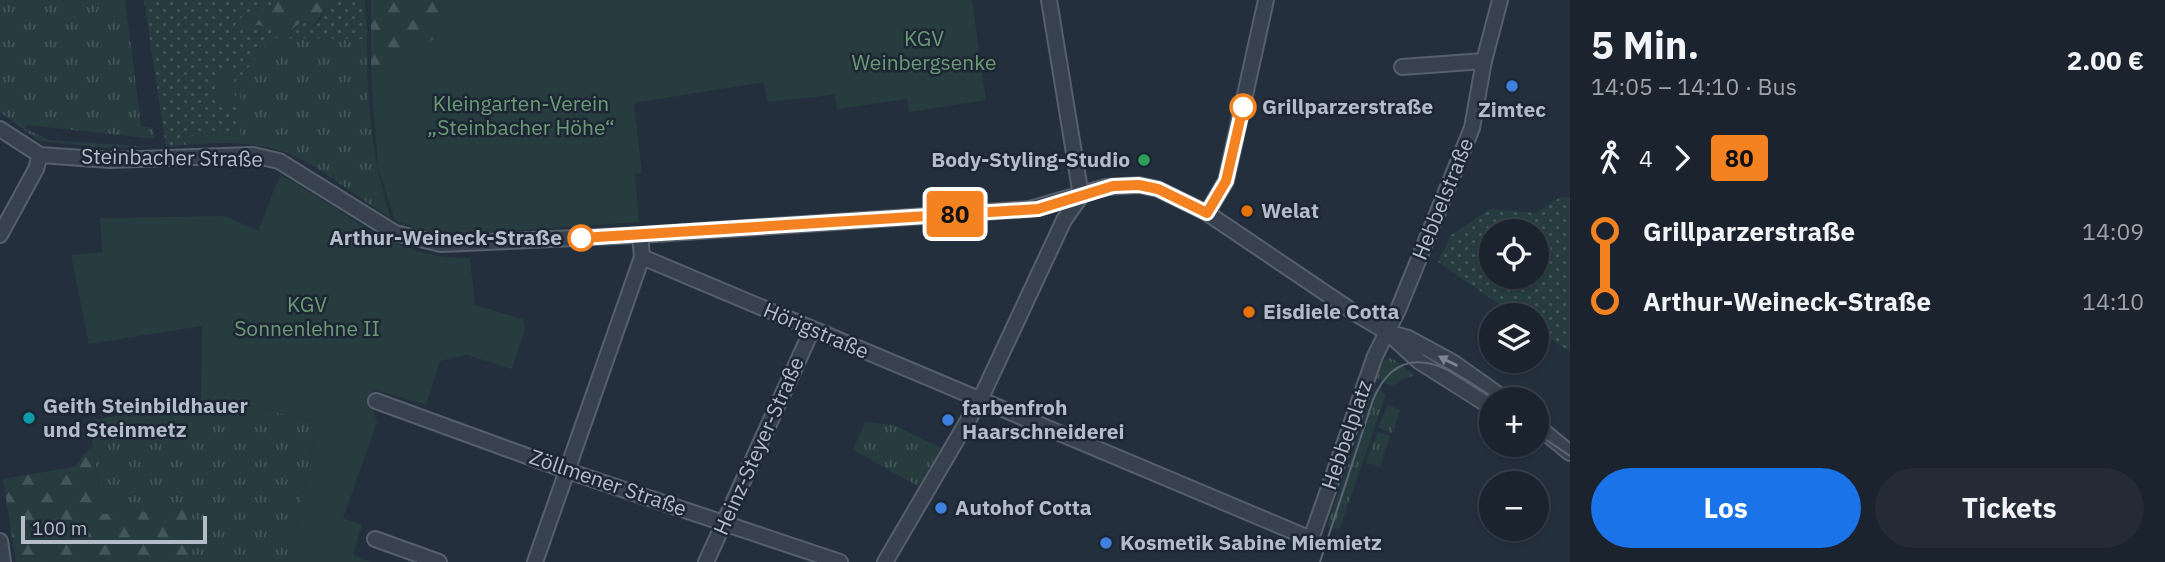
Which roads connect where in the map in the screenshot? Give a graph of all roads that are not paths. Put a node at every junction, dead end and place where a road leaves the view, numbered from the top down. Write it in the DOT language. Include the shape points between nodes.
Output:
graph roads {
  1 [pos="1049,0"];
  2 [pos="1266,0"];
  3 [pos="1500,0"];
  4 [pos="1484,61"];
  5 [pos="1402,67"];
  6 [pos="0,129"];
  7 [pos="40,155"];
  8 [pos="1082,196"];
  9 [pos="1207,213"];
  10 [pos="0,235"];
  11 [pos="640,235"];
  12 [pos="642,257"];
  13 [pos="812,330"];
  14 [pos="1387,332"];
  15 [pos="1487,387"];
  16 [pos="1479,399"];
  17 [pos="980,400"];
  18 [pos="376,401"];
  19 [pos="1549,436"];
  20 [pos="1549,442"];
  21 [pos="1565,450"];
  22 [pos="568,471"];
  23 [pos="724,522"];
  24 [pos="375,539"];
  25 [pos="1311,539"];
  26 [pos="0,541"];
  27 [pos="3,562"];
  28 [pos="439,562"];
  29 [pos="535,562"];
  30 [pos="706,562"];
  31 [pos="840,562"];
  32 [pos="885,562"];
  1 -- 8 [label="street"];
  2 -- 9 [label="street" via="1226,181"];
  3 -- 4 [label="street, Hebbelstraße"];
  4 -- 5 [label="street"];
  4 -- 14 [label="street, Hebbelstraße" via="1472,128"];
  6 -- 7 [label="street, Steinbacher Straße"];
  7 -- 10 [label="street"];
  7 -- 11 [label="street, Steinbacher Straße" via="110,160 253,155 304,174 395,233 441,244"];
  8 -- 9 [label="street, Steinbacher Straße" via="1106,187 1139,185 1158,189"];
  8 -- 11 [label="street, Steinbacher Straße" via="1030,209"];
  8 -- 17 [label="street" via="1064,220"];
  9 -- 14 [label="street, Steinbacher Straße"];
  11 -- 12 [label="street"];
  12 -- 13 [label="street, Hörigstraße"];
  12 -- 22 [label="street"];
  13 -- 17 [label="street, Hörigstraße"];
  13 -- 23 [label="street, Heinz-Steyer-Straße"];
  15 -- 14 [label="street, one-way" via="1454,363"];
  14 -- 16 [label="street" via="1410,355"];
  14 -- 25 [label="street, Hebbelplatz"];
  17 -- 25 [label="street, Hörigstraße"];
  17 -- 32 [label="street"];
  18 -- 22 [label="street, Zöllmener Straße"];
  19 -- 21 [label="street"];
  20 -- 21 [label="street"];
  22 -- 23 [label="street, Zöllmener Straße"];
  22 -- 29 [label="street"];
  23 -- 30 [label="street, Heinz-Steyer-Straße"];
  23 -- 31 [label="street, Zöllmener Straße"];
  24 -- 28 [label="street"];
  26 -- 27 [label="street"];
}
